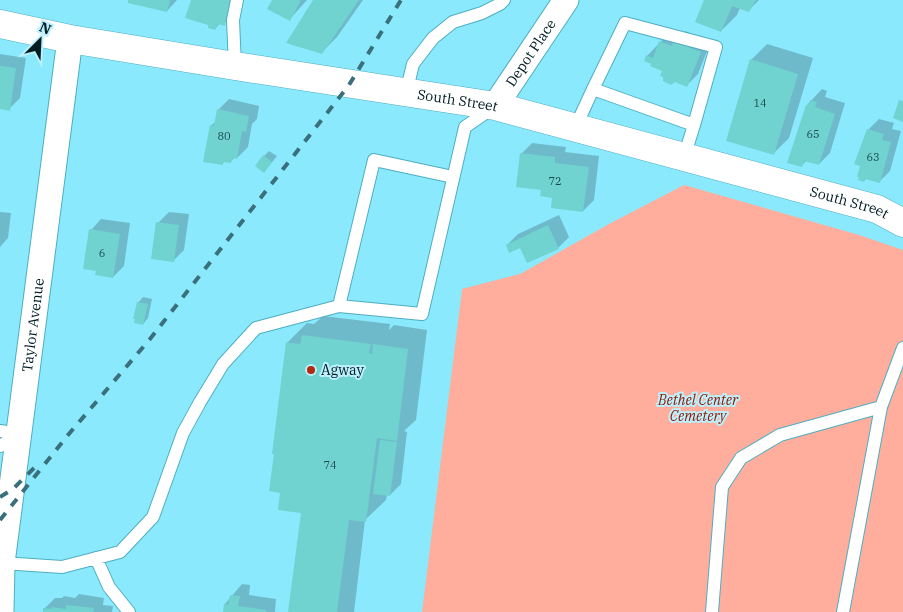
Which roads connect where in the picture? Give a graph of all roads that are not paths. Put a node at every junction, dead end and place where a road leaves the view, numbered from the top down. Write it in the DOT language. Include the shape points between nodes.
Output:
graph roads {
  1 [pos="236,0"];
  2 [pos="504,0"];
  3 [pos="566,0"];
  4 [pos="0,24"];
  5 [pos="70,39"];
  6 [pos="235,66"];
  7 [pos="593,89"];
  8 [pos="406,93"];
  9 [pos="495,106"];
  10 [pos="694,125"];
  11 [pos="575,128"];
  12 [pos="684,157"];
  13 [pos="453,177"];
  14 [pos="903,223"];
  15 [pos="339,306"];
  16 [pos="903,348"];
  17 [pos="881,407"];
  18 [pos="6,437"];
  19 [pos="96,558"];
  20 [pos="2,562"];
  21 [pos="1,612"];
  22 [pos="129,612"];
  23 [pos="712,612"];
  24 [pos="843,612"];
  1 -- 6 [label="lane" via="232,20"];
  2 -- 8 [label="lane" via="453,22 433,38 413,64"];
  3 -- 9 [label="street, Depot Place"];
  4 -- 5 [label="street, South Street"];
  5 -- 6 [label="street, South Street"];
  5 -- 18 [label="street, Taylor Avenue"];
  6 -- 8 [label="street, South Street"];
  7 -- 10 [label="lane"];
  7 -- 10 [label="lane" via="625,23 716,47"];
  7 -- 11 [label="lane"];
  8 -- 9 [label="street, South Street"];
  9 -- 11 [label="street, South Street"];
  9 -- 13 [label="lane" via="465,127"];
  10 -- 12 [label="lane"];
  11 -- 12 [label="street, South Street"];
  12 -- 14 [label="street, South Street" via="877,210"];
  13 -- 15 [label="lane" via="422,314"];
  13 -- 15 [label="lane" via="374,160"];
  15 -- 19 [label="lane" via="256,328 223,364 183,433 153,517 120,552"];
  16 -- 17 [label="lane"];
  17 -- 23 [label="lane" via="780,435 741,458 722,487"];
  17 -- 24 [label="lane"];
  18 -- 20 [label="street, Taylor Avenue"];
  19 -- 20 [label="lane" via="62,567"];
  19 -- 22 [label="lane" via="110,587"];
  20 -- 21 [label="street, Taylor Avenue"];
}
